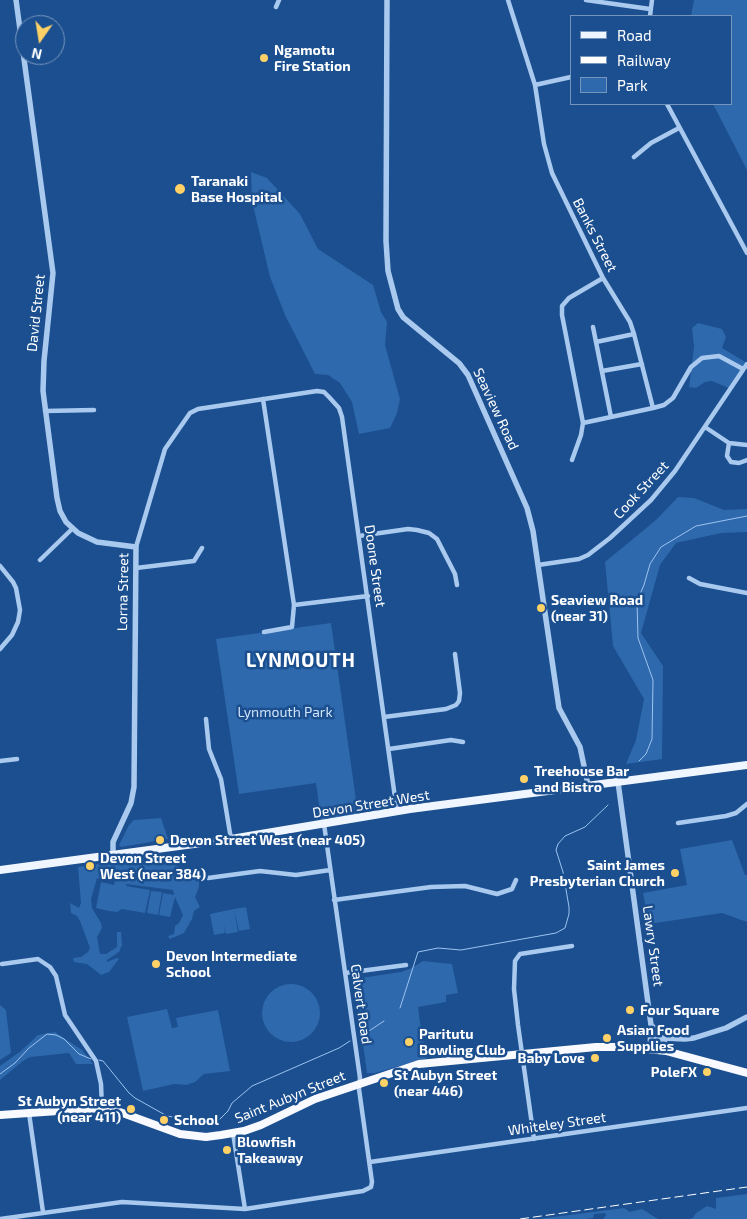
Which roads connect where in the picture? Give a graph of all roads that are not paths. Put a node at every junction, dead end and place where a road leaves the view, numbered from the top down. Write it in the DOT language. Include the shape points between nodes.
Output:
graph roads {
  1 [pos="16,0"];
  2 [pos="279,0"];
  3 [pos="387,0"];
  4 [pos="508,0"];
  5 [pos="586,0"];
  6 [pos="652,0"];
  7 [pos="276,7"];
  8 [pos="650,9"];
  9 [pos="650,15"];
  10 [pos="570,78"];
  11 [pos="535,85"];
  12 [pos="668,105"];
  13 [pos="679,128"];
  14 [pos="634,157"];
  15 [pos="747,252"];
  16 [pos="603,278"];
  17 [pos="593,327"];
  18 [pos="634,334"];
  19 [pos="596,342"];
  20 [pos="642,364"];
  21 [pos="747,364"];
  22 [pos="743,369"];
  23 [pos="602,372"];
  24 [pos="263,399"];
  25 [pos="653,408"];
  26 [pos="94,410"];
  27 [pos="45,411"];
  28 [pos="611,417"];
  29 [pos="583,423"];
  30 [pos="705,428"];
  31 [pos="729,443"];
  32 [pos="747,445"];
  33 [pos="572,460"];
  34 [pos="747,460"];
  35 [pos="72,529"];
  36 [pos="359,536"];
  37 [pos="136,547"];
  38 [pos="202,548"];
  39 [pos="40,560"];
  40 [pos="538,565"];
  41 [pos="0,566"];
  42 [pos="136,568"];
  43 [pos="689,578"];
  44 [pos="457,585"];
  45 [pos="747,593"];
  46 [pos="368,596"];
  47 [pos="294,605"];
  48 [pos="264,632"];
  49 [pos="0,649"];
  50 [pos="455,654"];
  51 [pos="384,718"];
  52 [pos="206,719"];
  53 [pos="462,742"];
  54 [pos="389,749"];
  55 [pos="17,759"];
  56 [pos="0,762"];
  57 [pos="747,765"];
  58 [pos="618,782"];
  59 [pos="588,785"];
  60 [pos="747,804"];
  61 [pos="397,812"];
  62 [pos="678,823"];
  63 [pos="324,824"];
  64 [pos="231,839"];
  65 [pos="113,854"];
  66 [pos="0,870"];
  67 [pos="330,870"];
  68 [pos="203,876"];
  69 [pos="516,880"];
  70 [pos="334,900"];
  71 [pos="572,946"];
  72 [pos="2,964"];
  73 [pos="406,965"];
  74 [pos="345,973"];
  75 [pos="747,1017"];
  76 [pos="652,1025"];
  77 [pos="661,1038"];
  78 [pos="679,1039"];
  79 [pos="651,1045"];
  80 [pos="667,1048"];
  81 [pos="522,1054"];
  82 [pos="747,1073"];
  83 [pos="360,1084"];
  84 [pos="102,1108"];
  85 [pos="747,1108"];
  86 [pos="29,1113"];
  87 [pos="0,1115"];
  88 [pos="233,1133"];
  89 [pos="534,1139"];
  90 [pos="370,1162"];
  91 [pos="245,1210"];
  92 [pos="44,1212"];
  93 [pos="0,1219"];
  1 -- 27 [label="street, David Street" via="53,273 43,375"];
  2 -- 7 [label="street"];
  3 -- 40 [label="street, Seaview Road" via="386,249 396,304 403,317 459,363 468,376 527,508"];
  4 -- 11 [label="street, Banks Street"];
  5 -- 8 [label="street"];
  6 -- 8 [label="street"];
  8 -- 9 [label="street"];
  10 -- 11 [label="street"];
  11 -- 16 [label="street, Banks Street" via="552,173"];
  12 -- 13 [label="street"];
  13 -- 14 [label="street" via="651,143"];
  13 -- 15 [label="street"];
  16 -- 18 [label="street, Banks Street"];
  16 -- 29 [label="street" via="569,298 562,306"];
  17 -- 19 [label="street"];
  18 -- 19 [label="street"];
  18 -- 20 [label="street, Banks Street"];
  19 -- 23 [label="street"];
  20 -- 23 [label="street"];
  20 -- 25 [label="street, Banks Street"];
  21 -- 22 [label="street, Cook Street"];
  22 -- 25 [label="street" via="719,356 702,358 691,367 673,398"];
  22 -- 30 [label="street, Cook Street"];
  23 -- 28 [label="street"];
  24 -- 36 [label="street, Doone Street" via="320,391 336,404 342,417"];
  24 -- 37 [label="street, Lorna Street" via="198,410 186,416 166,449"];
  24 -- 47 [label="street"];
  25 -- 28 [label="street"];
  26 -- 27 [label="street"];
  27 -- 35 [label="street, David Street" via="57,498 60,511"];
  28 -- 29 [label="street"];
  29 -- 33 [label="street"];
  30 -- 31 [label="street"];
  30 -- 40 [label="street, Cook Street" via="651,500 597,550 579,559"];
  31 -- 32 [label="street"];
  31 -- 34 [label="street" via="727,456 731,462"];
  35 -- 37 [label="street" via="97,542"];
  35 -- 39 [label="street"];
  36 -- 44 [label="street" via="408,530 429,533 437,539 455,574"];
  36 -- 46 [label="street, Doone Street"];
  37 -- 42 [label="street, Lorna Street"];
  38 -- 42 [label="street" via="194,561"];
  40 -- 59 [label="street, Seaview Road" via="557,701 580,747"];
  41 -- 49 [label="street" via="16,588 20,610 12,634"];
  42 -- 65 [label="street, Lorna Street" via="134,787 131,803 113,842"];
  43 -- 45 [label="street" via="700,584"];
  46 -- 47 [label="street"];
  46 -- 51 [label="street, Doone Street"];
  47 -- 48 [label="street" via="292,627"];
  50 -- 51 [label="street" via="460,693 456,705"];
  51 -- 54 [label="street, Doone Street"];
  52 -- 64 [label="street" via="209,750 221,779"];
  53 -- 54 [label="street" via="451,740"];
  54 -- 61 [label="street, Doone Street"];
  55 -- 56 [label="street"];
  57 -- 58 [label="main road, Devon Street West"];
  58 -- 59 [label="main road, Devon Street West"];
  58 -- 76 [label="street, Lawry Street"];
  59 -- 61 [label="main road, Devon Street West"];
  60 -- 62 [label="street" via="726,816"];
  61 -- 63 [label="main road, Devon Street West"];
  63 -- 64 [label="main road, Devon Street West"];
  63 -- 67 [label="street, Calvert Road"];
  64 -- 65 [label="main road, Devon Street West"];
  65 -- 66 [label="main road, Devon Street West"];
  67 -- 68 [label="street" via="296,875 260,871"];
  67 -- 70 [label="street, Calvert Road"];
  69 -- 70 [label="street" via="512,889 497,894 465,886 431,886"];
  70 -- 74 [label="street, Calvert Road"];
  71 -- 81 [label="street" via="524,953 516,958 514,989"];
  72 -- 84 [label="street" via="38,959 50,967 56,976 65,1015 96,1061"];
  73 -- 74 [label="street"];
  74 -- 83 [label="street, Calvert Road"];
  75 -- 78 [label="street" via="712,1033"];
  76 -- 77 [label="street, Lawry Street"];
  76 -- 79 [label="street, Lawry Street"];
  77 -- 78 [label="street"];
  77 -- 79 [label="street"];
  77 -- 80 [label="street, Lawry Street"];
  78 -- 80 [label="street"];
  79 -- 80 [label="highway, Saint Aubyn Street"];
  79 -- 81 [label="highway, Saint Aubyn Street"];
  80 -- 82 [label="highway, Saint Aubyn Street"];
  81 -- 83 [label="highway, Saint Aubyn Street" via="420,1064"];
  81 -- 89 [label="street"];
  83 -- 88 [label="highway, Saint Aubyn Street" via="308,1102 261,1125"];
  83 -- 90 [label="street, Calvert Road"];
  84 -- 86 [label="highway, Saint Aubyn Street"];
  84 -- 88 [label="highway, Saint Aubyn Street" via="186,1136"];
  85 -- 89 [label="street, Whiteley Street"];
  86 -- 87 [label="highway, Saint Aubyn Street"];
  86 -- 92 [label="street"];
  88 -- 91 [label="street"];
  89 -- 90 [label="street, Whiteley Street"];
  90 -- 91 [label="street, Calvert Road" via="371,1187 363,1191"];
  91 -- 92 [label="street" via="122,1202"];
  92 -- 93 [label="street"];
}
